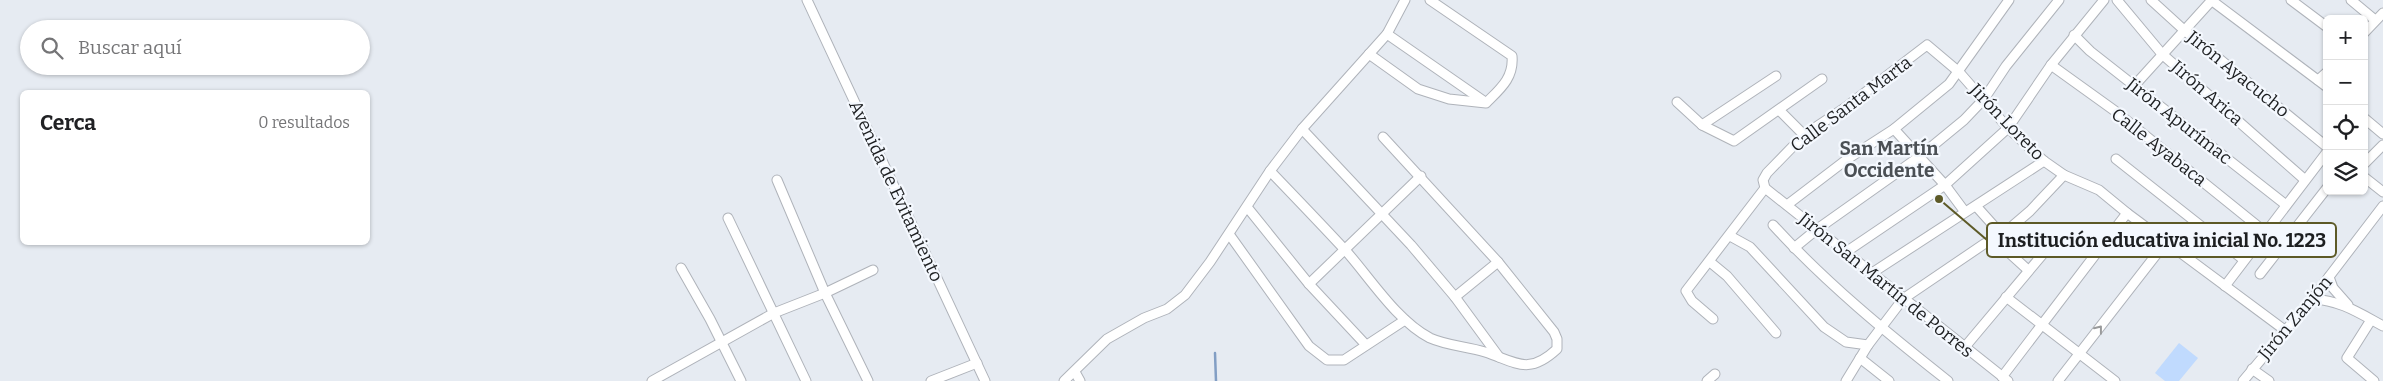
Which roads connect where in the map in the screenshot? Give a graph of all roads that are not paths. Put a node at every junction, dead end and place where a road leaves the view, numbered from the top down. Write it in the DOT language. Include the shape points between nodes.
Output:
graph roads {
  1 [pos="807,0"];
  2 [pos="1405,0"];
  3 [pos="1430,0"];
  4 [pos="2009,0"];
  5 [pos="2059,0"];
  6 [pos="2104,0"];
  7 [pos="2117,0"];
  8 [pos="2152,0"];
  9 [pos="2212,0"];
  10 [pos="2291,0"];
  11 [pos="2352,0"];
  12 [pos="2383,12"];
  13 [pos="2376,20"];
  14 [pos="2323,24"];
  15 [pos="2368,29"];
  16 [pos="2184,30"];
  17 [pos="1387,34"];
  18 [pos="2074,35"];
  19 [pos="1927,45"];
  20 [pos="1369,54"];
  21 [pos="2162,54"];
  22 [pos="2051,65"];
  23 [pos="1959,72"];
  24 [pos="1776,76"];
  25 [pos="2323,76"];
  26 [pos="1822,79"];
  27 [pos="2318,80"];
  28 [pos="2323,84"];
  29 [pos="2134,86"];
  30 [pos="1984,99"];
  31 [pos="1486,102"];
  32 [pos="1677,102"];
  33 [pos="1779,110"];
  34 [pos="2368,121"];
  35 [pos="1702,124"];
  36 [pos="2008,128"];
  37 [pos="1302,129"];
  38 [pos="1894,130"];
  39 [pos="2383,134"];
  40 [pos="1804,135"];
  41 [pos="1384,137"];
  42 [pos="2323,143"];
  43 [pos="2383,145"];
  44 [pos="1919,157"];
  45 [pos="2323,157"];
  46 [pos="2116,159"];
  47 [pos="2368,160"];
  48 [pos="2044,161"];
  49 [pos="1270,171"];
  50 [pos="2064,175"];
  51 [pos="1421,176"];
  52 [pos="2304,179"];
  53 [pos="777,180"];
  54 [pos="2368,180"];
  55 [pos="1945,184"];
  56 [pos="1765,188"];
  57 [pos="2383,192"];
  58 [pos="2323,193"];
  59 [pos="1787,205"];
  60 [pos="2286,205"];
  61 [pos="1976,206"];
  62 [pos="2383,206"];
  63 [pos="1246,207"];
  64 [pos="1965,212"];
  65 [pos="2127,213"];
  66 [pos="1383,214"];
  67 [pos="728,218"];
  68 [pos="1773,225"];
  69 [pos="1816,230"];
  70 [pos="2265,232"];
  71 [pos="1229,234"];
  72 [pos="1730,236"];
  73 [pos="1998,237"];
  74 [pos="2054,242"];
  75 [pos="2166,242"];
  76 [pos="1794,248"];
  77 [pos="1345,250"];
  78 [pos="1846,252"];
  79 [pos="2244,260"];
  80 [pos="1498,262"];
  81 [pos="1710,262"];
  82 [pos="681,268"];
  83 [pos="873,270"];
  84 [pos="2028,270"];
  85 [pos="1872,273"];
  86 [pos="2260,274"];
  87 [pos="2329,277"];
  88 [pos="1309,284"];
  89 [pos="2225,286"];
  90 [pos="825,293"];
  91 [pos="1455,297"];
  92 [pos="2006,297"];
  93 [pos="1903,299"];
  94 [pos="2312,299"];
  95 [pos="2350,307"];
  96 [pos="774,313"];
  97 [pos="1713,319"];
  98 [pos="1405,320"];
  99 [pos="2371,320"];
  100 [pos="2043,324"];
  101 [pos="2383,326"];
  102 [pos="1881,328"];
  103 [pos="2286,331"];
  104 [pos="1776,333"];
  105 [pos="721,342"];
  106 [pos="1366,345"];
  107 [pos="1868,345"];
  108 [pos="1964,348"];
  109 [pos="2080,353"];
  110 [pos="1860,358"];
  111 [pos="1501,359"];
  112 [pos="977,363"];
  113 [pos="2252,370"];
  114 [pos="1075,372"];
  115 [pos="1715,374"];
  116 [pos="2005,379"];
  117 [pos="652,381"];
  118 [pos="740,381"];
  119 [pos="806,381"];
  120 [pos="868,381"];
  121 [pos="931,381"];
  122 [pos="986,381"];
  123 [pos="1064,381"];
  124 [pos="1080,381"];
  125 [pos="1707,381"];
  126 [pos="1846,381"];
  127 [pos="1889,381"];
  128 [pos="1948,381"];
  129 [pos="2058,381"];
  130 [pos="2115,381"];
  131 [pos="2243,381"];
  132 [pos="2269,381"];
  133 [pos="2374,381"];
  1 -- 112 [label="street, Avenida de Evitamiento"];
  2 -- 17 [label="street"];
  3 -- 31 [label="street" via="1512,56 1513,67 1506,84"];
  4 -- 23 [label="street"];
  5 -- 30 [label="street"];
  6 -- 18 [label="street"];
  7 -- 21 [label="street, Jirón Arica"];
  8 -- 16 [label="street, Jirón Ayacucho"];
  9 -- 16 [label="street"];
  9 -- 27 [label="street"];
  10 -- 14 [label="street"];
  11 -- 13 [label="street"];
  12 -- 13 [label="street"];
  13 -- 15 [label="street"];
  16 -- 21 [label="street"];
  16 -- 42 [label="street, Jirón Ayacucho"];
  17 -- 20 [label="street"];
  17 -- 31 [label="street"];
  18 -- 22 [label="street"];
  18 -- 29 [label="street, Jirón Apurímac"];
  19 -- 23 [label="street, Jirón Loreto"];
  19 -- 40 [label="street, Calle Santa Marta"];
  20 -- 31 [label="street" via="1418,89 1449,99"];
  20 -- 37 [label="street"];
  21 -- 29 [label="street"];
  21 -- 52 [label="street, Jirón Arica"];
  22 -- 36 [label="street"];
  22 -- 70 [label="street, Calle Ayabaca" via="2130,123"];
  23 -- 30 [label="street, Jirón Loreto"];
  23 -- 38 [label="street"];
  24 -- 35 [label="street"];
  25 -- 27 [label="street"];
  26 -- 33 [label="street"];
  27 -- 28 [label="street"];
  29 -- 60 [label="street, Jirón Apurímac"];
  30 -- 36 [label="street, Jirón Loreto"];
  30 -- 44 [label="street" via="1960,125"];
  32 -- 35 [label="street"];
  33 -- 35 [label="street" via="1734,141"];
  33 -- 40 [label="street"];
  34 -- 39 [label="street"];
  36 -- 48 [label="street, Jirón Loreto"];
  36 -- 55 [label="street"];
  37 -- 49 [label="street"];
  37 -- 66 [label="street"];
  38 -- 44 [label="street"];
  38 -- 59 [label="street" via="1846,160"];
  40 -- 56 [label="street, Calle Santa Marta" via="1767,173 1763,180"];
  41 -- 51 [label="street"];
  43 -- 47 [label="street"];
  44 -- 55 [label="street"];
  44 -- 69 [label="street"];
  45 -- 52 [label="street"];
  46 -- 79 [label="street"];
  48 -- 50 [label="street, Jirón Loreto"];
  48 -- 61 [label="street"];
  49 -- 63 [label="street"];
  49 -- 77 [label="street"];
  50 -- 65 [label="street, Jirón Loreto" via="2098,190"];
  50 -- 73 [label="street" via="2030,211"];
  51 -- 66 [label="street"];
  51 -- 80 [label="street"];
  52 -- 60 [label="street"];
  53 -- 90 [label="street"];
  54 -- 57 [label="street"];
  55 -- 64 [label="street"];
  55 -- 78 [label="street"];
  56 -- 59 [label="street, Jirón San Martín de Porres"];
  56 -- 72 [label="street, Calle Santa Marta"];
  58 -- 86 [label="street"];
  59 -- 69 [label="street, Jirón San Martín de Porres"];
  60 -- 70 [label="street"];
  61 -- 64 [label="street"];
  61 -- 73 [label="street"];
  62 -- 87 [label="street, Jirón Zanjón"];
  63 -- 71 [label="street"];
  63 -- 88 [label="street"];
  64 -- 85 [label="street"];
  65 -- 75 [label="street, Jirón Loreto"];
  65 -- 100 [label="street"];
  66 -- 77 [label="street"];
  66 -- 91 [label="street"];
  67 -- 96 [label="street"];
  68 -- 76 [label="street"];
  69 -- 76 [label="street"];
  69 -- 78 [label="street, Jirón San Martín de Porres"];
  70 -- 79 [label="street"];
  71 -- 106 [label="street" via="1308,346 1327,360 1344,360"];
  71 -- 114 [label="street" via="1179,301 1113,335"];
  72 -- 81 [label="street, Calle Santa Marta"];
  72 -- 107 [label="street" via="1750,247 1824,327 1846,342"];
  73 -- 84 [label="street"];
  73 -- 93 [label="street"];
  74 -- 84 [label="street"];
  75 -- 89 [label="street, Jirón Loreto"];
  109 -- 75 [label="street, one-way"];
  76 -- 102 [label="street"];
  77 -- 88 [label="street"];
  77 -- 98 [label="street"];
  78 -- 85 [label="street, Jirón San Martín de Porres"];
  79 -- 89 [label="street"];
  80 -- 91 [label="street"];
  80 -- 111 [label="street" via="1554,332 1558,344 1550,356 1528,366"];
  81 -- 97 [label="street, Calle Santa Marta" via="1686,291 1692,301"];
  81 -- 104 [label="street" via="1727,276"];
  82 -- 105 [label="street"];
  83 -- 90 [label="street"];
  84 -- 92 [label="street"];
  85 -- 93 [label="street, Jirón San Martín de Porres"];
  87 -- 94 [label="street, Jirón Zanjón"];
  87 -- 95 [label="street"];
  88 -- 106 [label="street"];
  89 -- 103 [label="street, Jirón Loreto"];
  90 -- 96 [label="street"];
  90 -- 120 [label="street"];
  91 -- 111 [label="street"];
  92 -- 100 [label="street"];
  92 -- 108 [label="street"];
  93 -- 102 [label="street"];
  93 -- 108 [label="street, Jirón San Martín de Porres"];
  94 -- 95 [label="street" via="2329,300"];
  94 -- 103 [label="street, Jirón Zanjón"];
  95 -- 99 [label="street"];
  96 -- 105 [label="street"];
  96 -- 119 [label="street"];
  98 -- 106 [label="street"];
  98 -- 111 [label="street" via="1418,331 1449,346 1485,352"];
  99 -- 101 [label="street"];
  99 -- 133 [label="street" via="2347,358"];
  100 -- 109 [label="street"];
  100 -- 116 [label="street"];
  102 -- 107 [label="street"];
  102 -- 128 [label="street"];
  103 -- 113 [label="street, Jirón Zanjón"];
  105 -- 117 [label="street"];
  105 -- 118 [label="street"];
  107 -- 110 [label="street"];
  108 -- 116 [label="street, Jirón San Martín de Porres"];
  109 -- 129 [label="street"];
  109 -- 130 [label="street"];
  110 -- 126 [label="street"];
  110 -- 127 [label="street"];
  112 -- 121 [label="street"];
  112 -- 122 [label="street, Avenida de Evitamiento"];
  113 -- 131 [label="street, Jirón Zanjón"];
  113 -- 132 [label="street"];
  114 -- 123 [label="street"];
  114 -- 124 [label="street"];
  115 -- 125 [label="street"];
}
